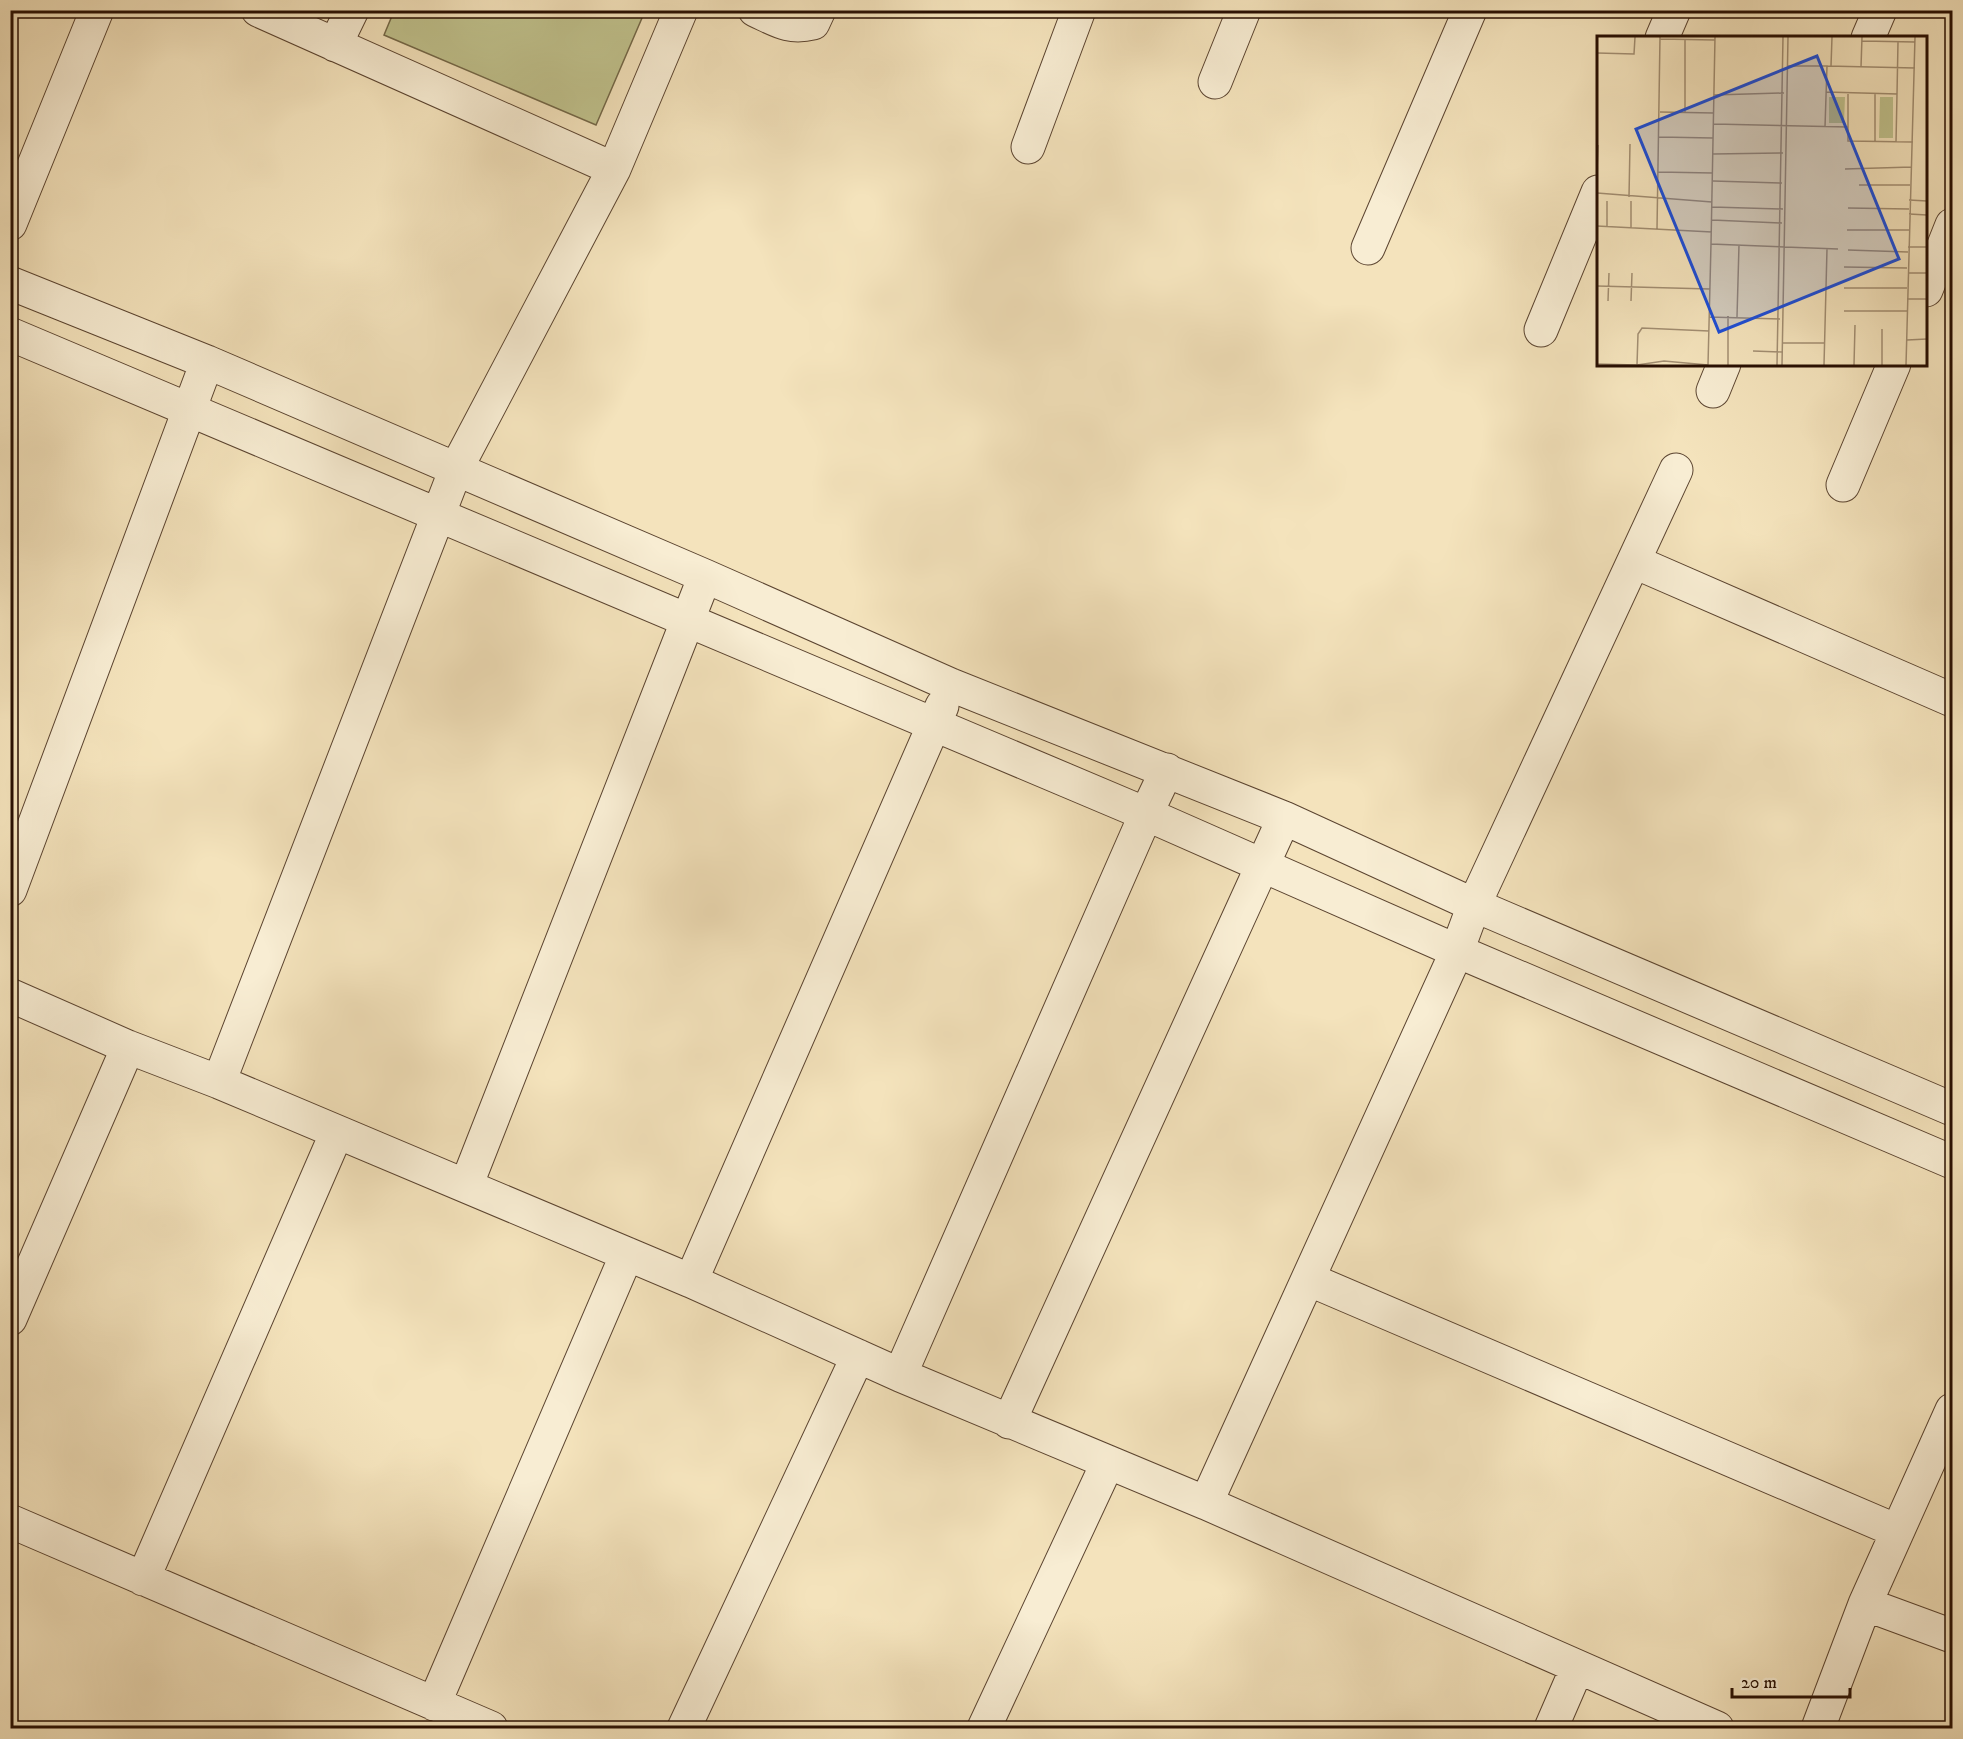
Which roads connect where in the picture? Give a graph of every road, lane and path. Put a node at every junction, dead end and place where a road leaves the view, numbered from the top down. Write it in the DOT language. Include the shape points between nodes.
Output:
graph roads {
  1 [pos="97,10"];
  2 [pos="258,10"];
  3 [pos="352,10"];
  4 [pos="681,10"];
  5 [pos="755,10"];
  6 [pos="819,10"];
  7 [pos="1079,10"];
  8 [pos="1244,10"];
  9 [pos="1470,10"];
  10 [pos="1674,10"];
  11 [pos="1880,10"];
  12 [pos="1663,36"];
  13 [pos="1869,36"];
  14 [pos="335,45"];
  15 [pos="1215,82"];
  16 [pos="1028,147"];
  17 [pos="614,169"];
  18 [pos="1597,197"];
  19 [pos="10,224"];
  20 [pos="1953,225"];
  21 [pos="1368,248"];
  22 [pos="10,283"];
  23 [pos="1927,288"];
  24 [pos="1541,330"];
  25 [pos="10,334"];
  26 [pos="207,362"];
  27 [pos="1893,366"];
  28 [pos="189,409"];
  29 [pos="456,469"];
  30 [pos="1676,470"];
  31 [pos="1844,485"];
  32 [pos="438,515"];
  33 [pos="1635,562"];
  34 [pos="705,576"];
  35 [pos="687,621"];
  36 [pos="951,685"];
  37 [pos="1953,700"];
  38 [pos="933,725"];
  39 [pos="1167,770"];
  40 [pos="1146,814"];
  41 [pos="1284,818"];
  42 [pos="1261,865"];
  43 [pos="10,890"];
  44 [pos="1474,905"];
  45 [pos="1457,951"];
  46 [pos="10,995"];
  47 [pos="128,1047"];
  48 [pos="219,1082"];
  49 [pos="1953,1109"];
  50 [pos="337,1132"];
  51 [pos="1953,1162"];
  52 [pos="466,1186"];
  53 [pos="627,1254"];
  54 [pos="18,1280"];
  55 [pos="1308,1280"];
  56 [pos="691,1281"];
  57 [pos="10,1319"];
  58 [pos="858,1356"];
  59 [pos="900,1375"];
  60 [pos="1953,1410"];
  61 [pos="1009,1422"];
  62 [pos="1108,1462"];
  63 [pos="1206,1503"];
  64 [pos="10,1521"];
  65 [pos="1897,1531"];
  66 [pos="143,1579"];
  67 [pos="1865,1604"];
  68 [pos="1953,1636"];
  69 [pos="1577,1668"];
  70 [pos="434,1704"];
  71 [pos="490,1728"];
  72 [pos="684,1728"];
  73 [pos="984,1728"];
  74 [pos="1551,1728"];
  75 [pos="1717,1728"];
  76 [pos="1818,1728"];
  1 -- 19 [label="street"];
  2 -- 14 [label="street"];
  3 -- 14 [label="street"];
  4 -- 17 [label="street"];
  5 -- 6 [label="street" via="787,25 799,26 813,23"];
  7 -- 16 [label="street"];
  8 -- 15 [label="street"];
  9 -- 21 [label="street"];
  10 -- 12 [label="street"];
  11 -- 13 [label="street"];
  14 -- 17 [label="street"];
  17 -- 29 [label="street"];
  18 -- 24 [label="street"];
  20 -- 23 [label="street"];
  22 -- 26 [label="street"];
  25 -- 28 [label="street"];
  26 -- 28 [label="street"];
  26 -- 29 [label="street"];
  27 -- 31 [label="street"];
  28 -- 32 [label="street"];
  28 -- 43 [label="street"];
  29 -- 32 [label="street"];
  29 -- 34 [label="street"];
  30 -- 33 [label="street"];
  32 -- 35 [label="street"];
  32 -- 48 [label="street"];
  33 -- 37 [label="street"];
  33 -- 44 [label="street"];
  34 -- 35 [label="street"];
  34 -- 36 [label="street"];
  35 -- 38 [label="street"];
  35 -- 52 [label="street"];
  36 -- 38 [label="street"];
  36 -- 39 [label="street"];
  38 -- 40 [label="street"];
  38 -- 56 [label="street"];
  39 -- 40 [label="street"];
  39 -- 41 [label="street"];
  40 -- 42 [label="street"];
  40 -- 59 [label="street"];
  41 -- 42 [label="street"];
  41 -- 44 [label="street"];
  42 -- 45 [label="street"];
  42 -- 61 [label="street"];
  44 -- 45 [label="street"];
  44 -- 49 [label="street"];
  45 -- 51 [label="street"];
  45 -- 55 [label="street"];
  46 -- 47 [label="street"];
  47 -- 48 [label="street"];
  47 -- 54 [label="street"];
  48 -- 50 [label="street"];
  50 -- 52 [label="street"];
  50 -- 66 [label="street"];
  52 -- 53 [label="street"];
  53 -- 56 [label="street"];
  53 -- 70 [label="street"];
  54 -- 57 [label="street"];
  55 -- 63 [label="street"];
  55 -- 65 [label="street"];
  56 -- 58 [label="street"];
  58 -- 59 [label="street"];
  58 -- 72 [label="street"];
  59 -- 61 [label="street"];
  60 -- 65 [label="street"];
  61 -- 62 [label="street"];
  62 -- 63 [label="street"];
  62 -- 73 [label="street"];
  63 -- 69 [label="street"];
  64 -- 66 [label="street"];
  65 -- 67 [label="street"];
  66 -- 70 [label="street"];
  67 -- 68 [label="street"];
  67 -- 76 [label="street"];
  69 -- 74 [label="street"];
  69 -- 75 [label="street"];
  70 -- 71 [label="street"];
}
